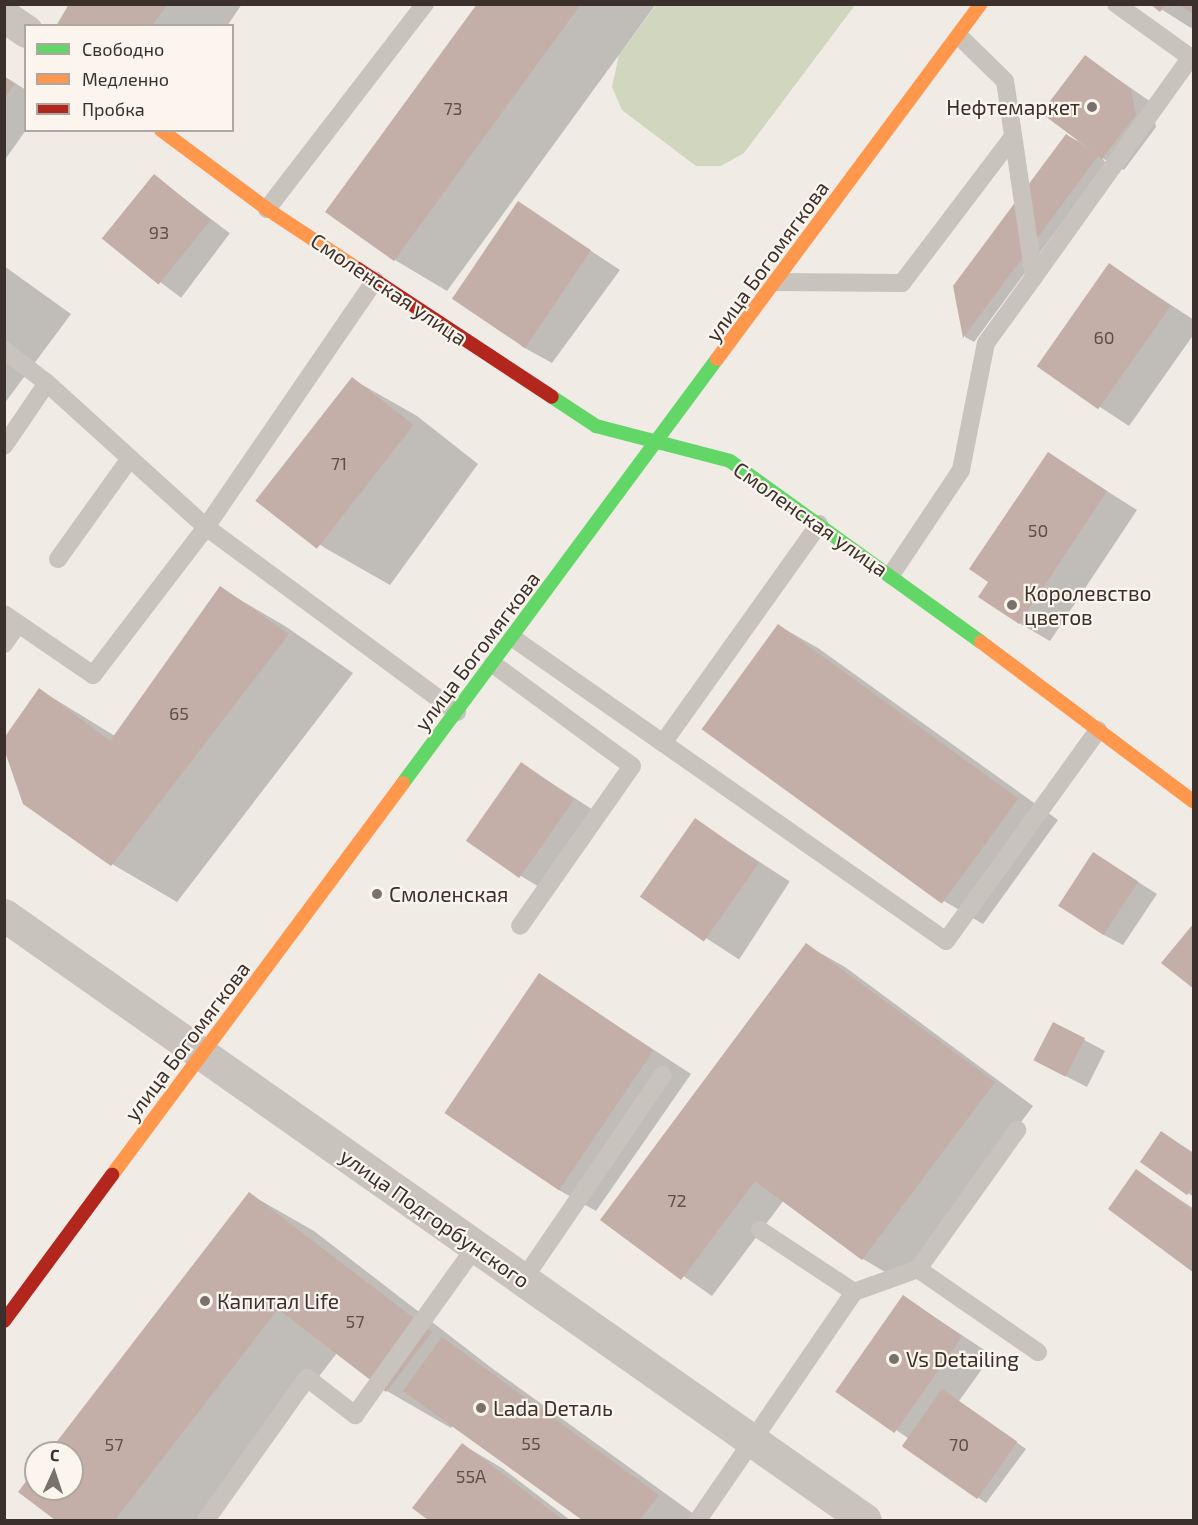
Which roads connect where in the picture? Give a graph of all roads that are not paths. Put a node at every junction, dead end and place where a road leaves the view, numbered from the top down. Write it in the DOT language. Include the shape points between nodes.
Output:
graph roads {
  1 [pos="425,4"];
  2 [pos="981,4"];
  3 [pos="1116,4"];
  4 [pos="4,16"];
  5 [pos="24,30"];
  6 [pos="959,36"];
  7 [pos="1192,59"];
  8 [pos="164,132"];
  9 [pos="1013,137"];
  10 [pos="267,208"];
  11 [pos="1034,277"];
  12 [pos="375,280"];
  13 [pos="777,282"];
  14 [pos="4,350"];
  15 [pos="47,383"];
  16 [pos="659,443"];
  17 [pos="4,446"];
  18 [pos="129,460"];
  19 [pos="819,524"];
  20 [pos="206,527"];
  21 [pos="58,559"];
  22 [pos="891,575"];
  23 [pos="11,619"];
  24 [pos="513,638"];
  25 [pos="4,644"];
  26 [pos="493,664"];
  27 [pos="457,712"];
  28 [pos="1098,730"];
  29 [pos="663,743"];
  30 [pos="1194,802"];
  31 [pos="4,915"];
  32 [pos="520,926"];
  33 [pos="203,1057"];
  34 [pos="663,1075"];
  35 [pos="1017,1130"];
  36 [pos="760,1230"];
  37 [pos="476,1246"];
  38 [pos="918,1269"];
  39 [pos="523,1280"];
  40 [pos="854,1292"];
  41 [pos="4,1321"];
  42 [pos="1038,1352"];
  43 [pos="751,1440"];
  44 [pos="856,1518"];
  45 [pos="206,1521"];
  46 [pos="698,1521"];
  1 -- 10 [label="lane"];
  2 -- 6 [label="main road, улица Богомягкова"];
  3 -- 7 [label="lane"];
  4 -- 5 [label="street"];
  6 -- 9 [label="lane" via="1005,81"];
  6 -- 13 [label="main road, улица Богомягкова"];
  7 -- 11 [label="lane"];
  8 -- 10 [label="main road, Смоленская улица"];
  9 -- 11 [label="lane"];
  9 -- 13 [label="lane" via="902,283"];
  10 -- 12 [label="main road, Смоленская улица"];
  11 -- 22 [label="lane" via="987,343 961,470"];
  12 -- 16 [label="main road, Смоленская улица" via="596,426"];
  12 -- 20 [label="lane"];
  13 -- 16 [label="main road, улица Богомягкова"];
  14 -- 15 [label="lane"];
  15 -- 17 [label="lane"];
  15 -- 18 [label="lane"];
  16 -- 19 [label="main road, Смоленская улица" via="730,461"];
  16 -- 24 [label="main road, улица Богомягкова"];
  18 -- 20 [label="lane"];
  18 -- 21 [label="lane"];
  19 -- 22 [label="main road, Смоленская улица"];
  19 -- 29 [label="lane"];
  20 -- 23 [label="lane" via="93,675"];
  20 -- 27 [label="lane"];
  22 -- 28 [label="main road, Смоленская улица"];
  23 -- 25 [label="lane"];
  24 -- 26 [label="main road, улица Богомягкова"];
  24 -- 29 [label="lane"];
  26 -- 27 [label="main road, улица Богомягкова"];
  26 -- 32 [label="lane" via="632,766"];
  27 -- 33 [label="main road, улица Богомягкова"];
  28 -- 29 [label="lane" via="946,941"];
  28 -- 30 [label="main road, Смоленская улица"];
  31 -- 33 [label="street, улица Подгорбунского"];
  33 -- 37 [label="street, улица Подгорбунского"];
  33 -- 41 [label="main road, улица Богомягкова"];
  34 -- 39 [label="lane"];
  35 -- 38 [label="lane"];
  36 -- 40 [label="lane"];
  37 -- 39 [label="street, улица Подгорбунского"];
  37 -- 45 [label="lane" via="355,1415 308,1378"];
  38 -- 40 [label="lane"];
  38 -- 42 [label="lane"];
  39 -- 43 [label="street, улица Подгорбунского"];
  40 -- 43 [label="lane"];
  43 -- 44 [label="street, улица Подгорбунского"];
  43 -- 46 [label="lane"];
}
